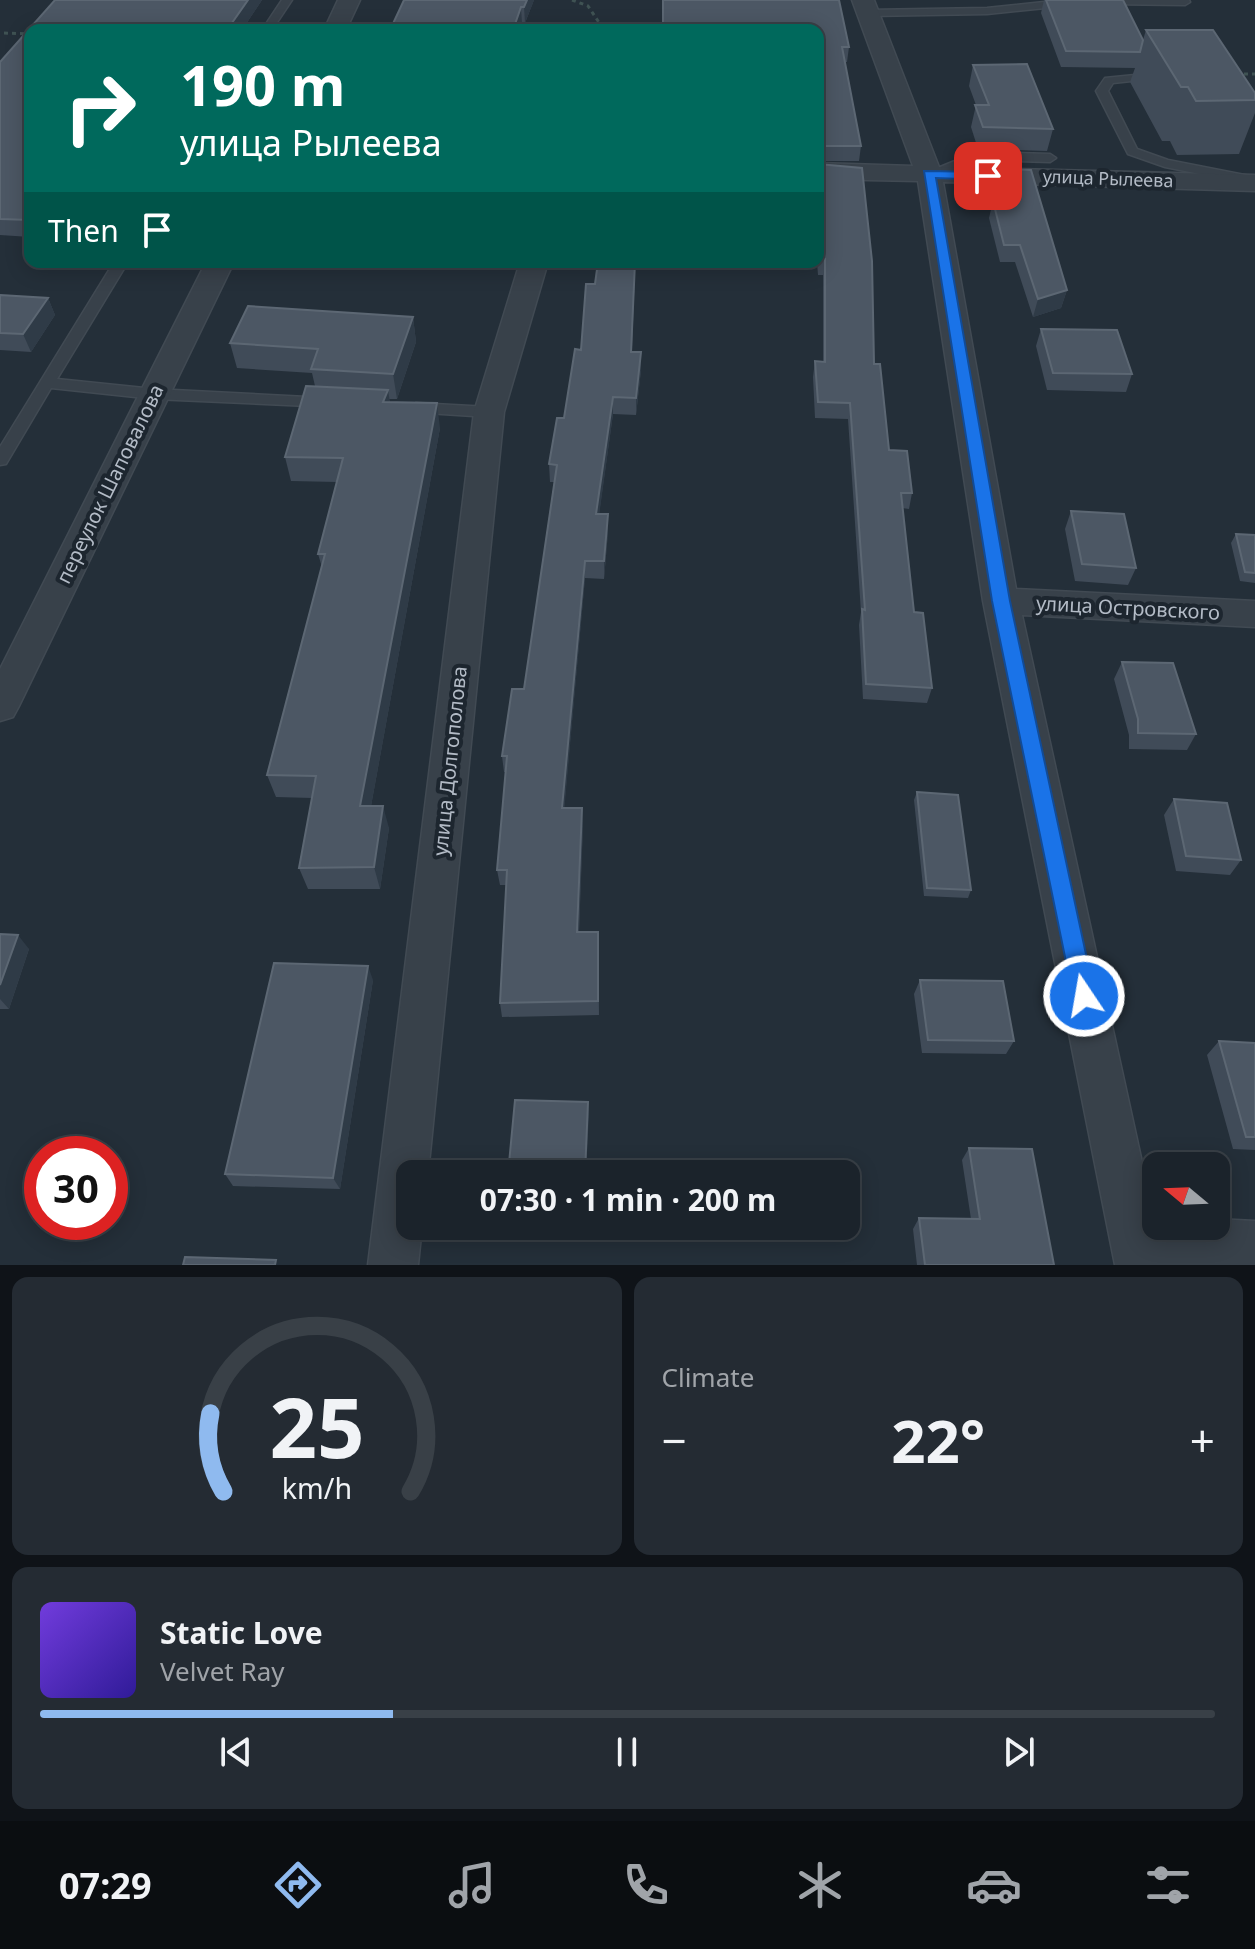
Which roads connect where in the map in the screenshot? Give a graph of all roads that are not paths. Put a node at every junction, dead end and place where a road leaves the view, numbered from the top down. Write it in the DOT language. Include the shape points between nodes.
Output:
graph roads {
  1 [pos="287,0"];
  2 [pos="349,0"];
  3 [pos="1185,2"];
  4 [pos="865,7"];
  5 [pos="271,24"];
  6 [pos="338,24"];
  7 [pos="1173,76"];
  8 [pos="1050,158"];
  9 [pos="824,171"];
  10 [pos="929,174"];
  11 [pos="1255,182"];
  12 [pos="117,268"];
  13 [pos="217,268"];
  14 [pos="532,268"];
  15 [pos="45,383"];
  16 [pos="154,394"];
  17 [pos="345,404"];
  18 [pos="393,407"];
  19 [pos="489,412"];
  20 [pos="0,460"];
  21 [pos="1001,601"];
  22 [pos="1255,614"];
  23 [pos="0,706"];
  24 [pos="1255,1246"];
  25 [pos="1138,1252"];
  26 [pos="393,1265"];
  1 -- 5 [label="lane"];
  2 -- 6 [label="street"];
  3 -- 4 [label="lane" via="1082,1 987,11"];
  4 -- 10 [label="street"];
  7 -- 11 [label="lane" via="1109,80 1102,91 1132,151"];
  8 -- 10 [label="lane" via="977,156"];
  9 -- 10 [label="street, улица Рылеева"];
  10 -- 11 [label="street, улица Рылеева"];
  10 -- 21 [label="street"];
  12 -- 15 [label="lane"];
  13 -- 16 [label="street, переулок Шаповалова"];
  14 -- 19 [label="street, улица Долгополова"];
  15 -- 16 [label="lane"];
  15 -- 20 [label="lane"];
  16 -- 17 [label="lane"];
  16 -- 23 [label="street, переулок Шаповалова"];
  18 -- 19 [label="lane"];
  19 -- 26 [label="street, улица Долгополова"];
  21 -- 22 [label="street, улица Островского"];
  21 -- 25 [label="street"];
  24 -- 25 [label="street"];
}
